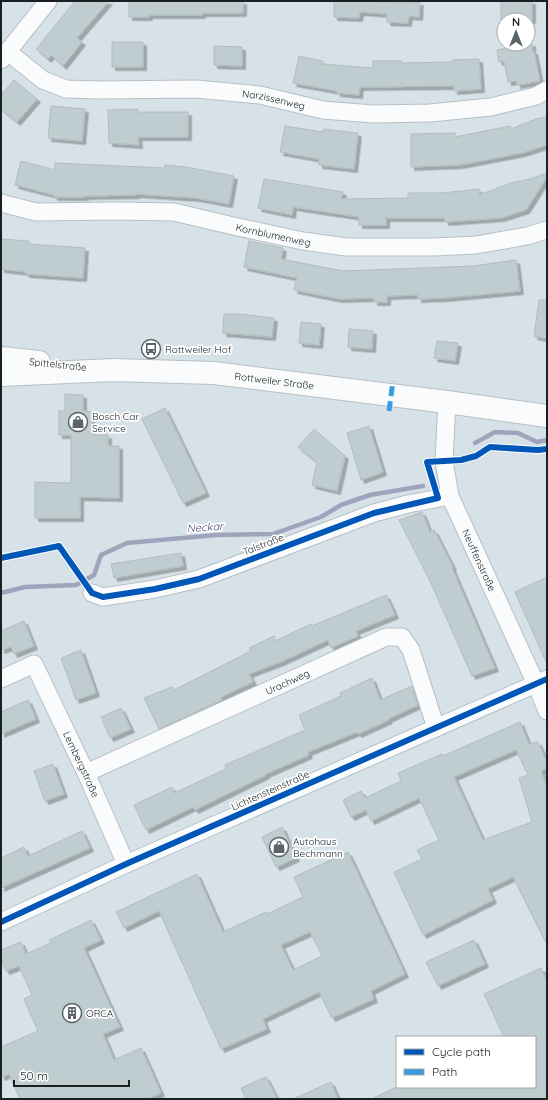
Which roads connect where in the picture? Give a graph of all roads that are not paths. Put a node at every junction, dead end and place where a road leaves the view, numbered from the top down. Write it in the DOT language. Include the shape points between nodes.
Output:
graph roads {
  1 [pos="48,1"];
  2 [pos="5,56"];
  3 [pos="547,90"];
  4 [pos="1,203"];
  5 [pos="547,230"];
  6 [pos="1,358"];
  7 [pos="114,370"];
  8 [pos="1,375"];
  9 [pos="447,402"];
  10 [pos="547,416"];
  11 [pos="450,496"];
  12 [pos="92,593"];
  13 [pos="1,679"];
  14 [pos="542,681"];
  15 [pos="547,711"];
  16 [pos="436,728"];
  17 [pos="86,773"];
  18 [pos="126,864"];
  19 [pos="1,922"];
  1 -- 2 [label="street"];
  2 -- 3 [label="street, Narzissenweg" via="43,80 66,89 196,89 260,95 323,110 373,114 430,113 491,107 536,96"];
  4 -- 5 [label="street, Kornblumenweg" via="36,212 174,212 346,247 476,245"];
  6 -- 7 [label="main road, Spittelstraße"];
  7 -- 8 [label="main road, Rottweiler Straße"];
  7 -- 9 [label="main road, Rottweiler Straße" via="214,372"];
  9 -- 10 [label="main road, Rottweiler Straße"];
  9 -- 11 [label="street, Neuffenstraße" via="444,461"];
  11 -- 12 [label="street, Talstraße" via="374,513 199,579 103,597"];
  11 -- 14 [label="street, Neuffenstraße"];
  13 -- 17 [label="street, Lembergstraße" via="34,664"];
  14 -- 15 [label="street, Neuffenstraße"];
  14 -- 16 [label="street, Lichtensteinstraße"];
  16 -- 17 [label="street, Urachweg" via="411,650 402,636 386,637"];
  16 -- 18 [label="street, Lichtensteinstraße"];
  17 -- 18 [label="street, Lembergstraße"];
  18 -- 19 [label="street, Lichtensteinstraße"];
}
